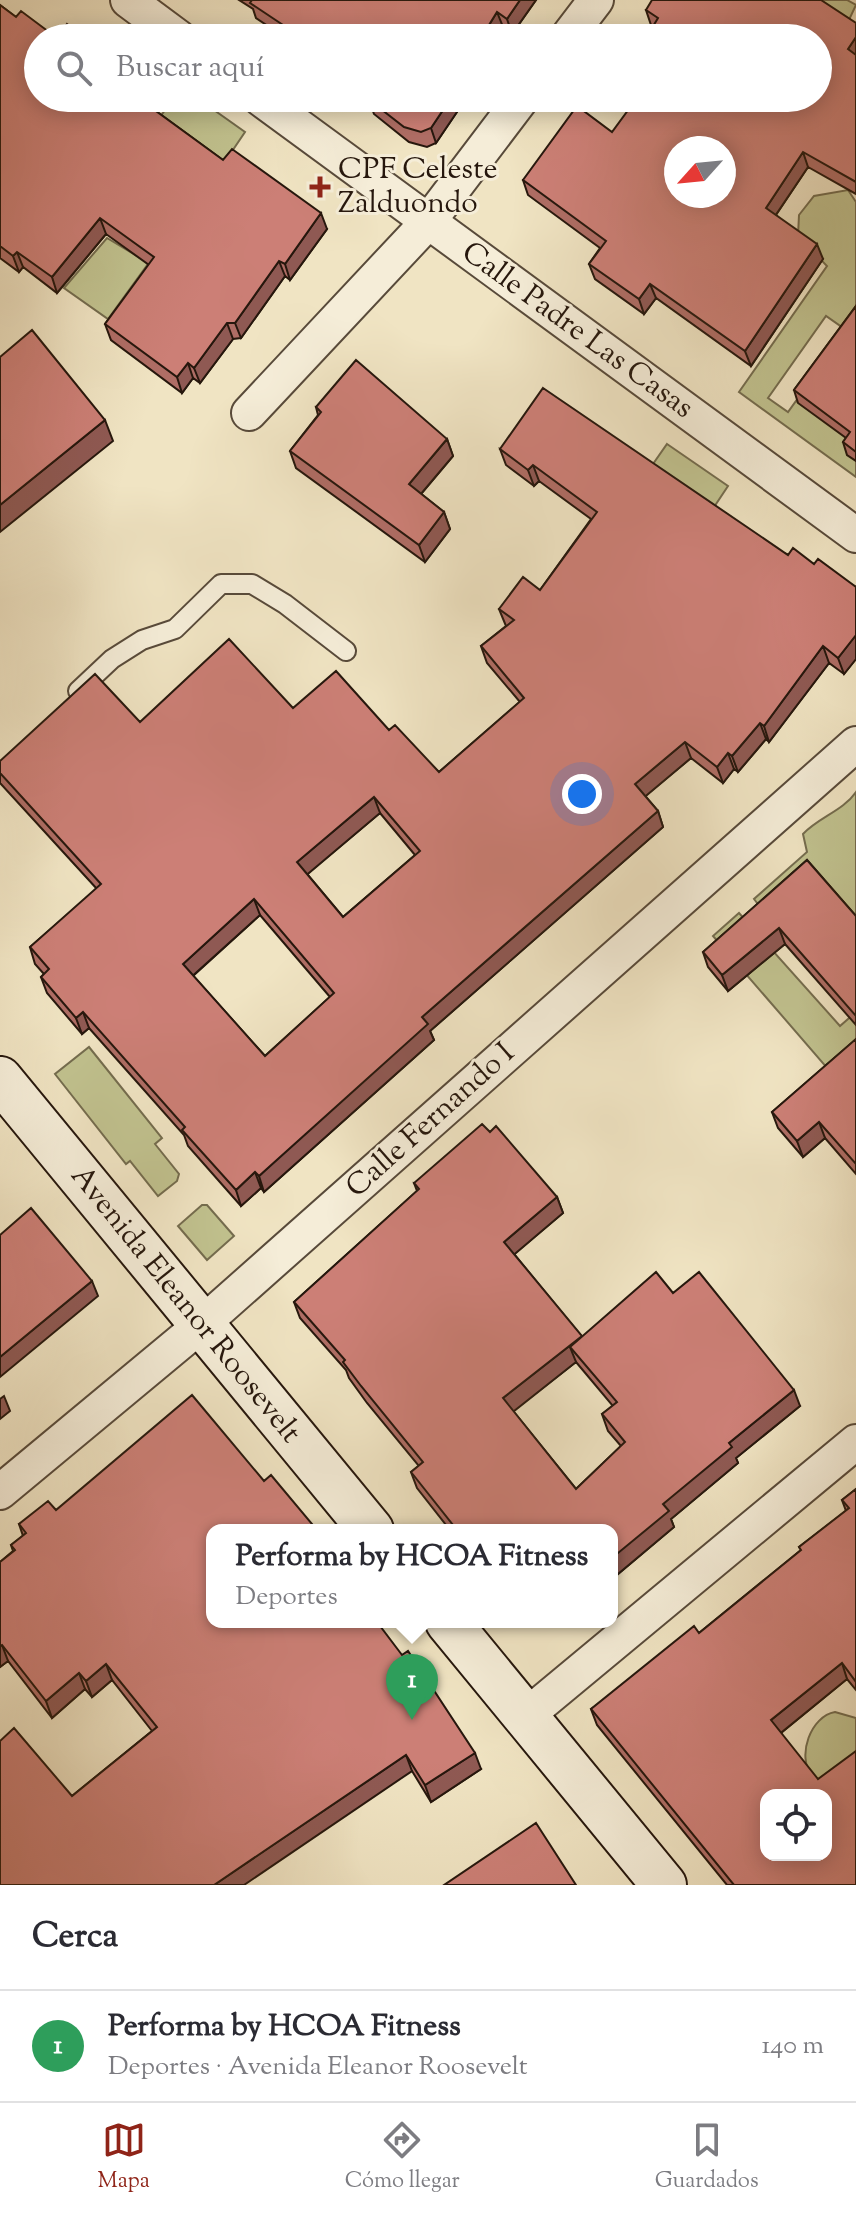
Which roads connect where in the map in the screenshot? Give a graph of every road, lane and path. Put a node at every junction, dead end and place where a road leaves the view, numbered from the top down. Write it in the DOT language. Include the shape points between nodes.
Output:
graph roads {
  1 [pos="128,0"];
  2 [pos="596,0"];
  3 [pos="160,24"];
  4 [pos="578,24"];
  5 [pos="279,112"];
  6 [pos="511,112"];
  7 [pos="428,222"];
  8 [pos="249,413"];
  9 [pos="856,535"];
  10 [pos="346,651"];
  11 [pos="67,701"];
  12 [pos="856,744"];
  13 [pos="0,1079"];
  14 [pos="201,1325"];
  15 [pos="856,1442"];
  16 [pos="0,1492"];
  17 [pos="366,1524"];
  18 [pos="453,1628"];
  19 [pos="526,1716"];
  20 [pos="664,1885"];
  1 -- 3 [label="street"];
  2 -- 4 [label="street"];
  5 -- 7 [label="street, Calle Padre Las Casas"];
  6 -- 7 [label="street"];
  7 -- 8 [label="street"];
  7 -- 9 [label="street, Calle Padre Las Casas"];
  10 -- 11 [label="lane" via="252,584 221,584 175,629 142,640 112,659"];
  12 -- 14 [label="street, Calle Fernando I"];
  13 -- 14 [label="street, Avenida Eleanor Roosevelt"];
  14 -- 16 [label="street, Calle Fernando I"];
  14 -- 17 [label="street, Avenida Eleanor Roosevelt"];
  15 -- 19 [label="street"];
  18 -- 19 [label="street"];
  19 -- 20 [label="street"];
}
